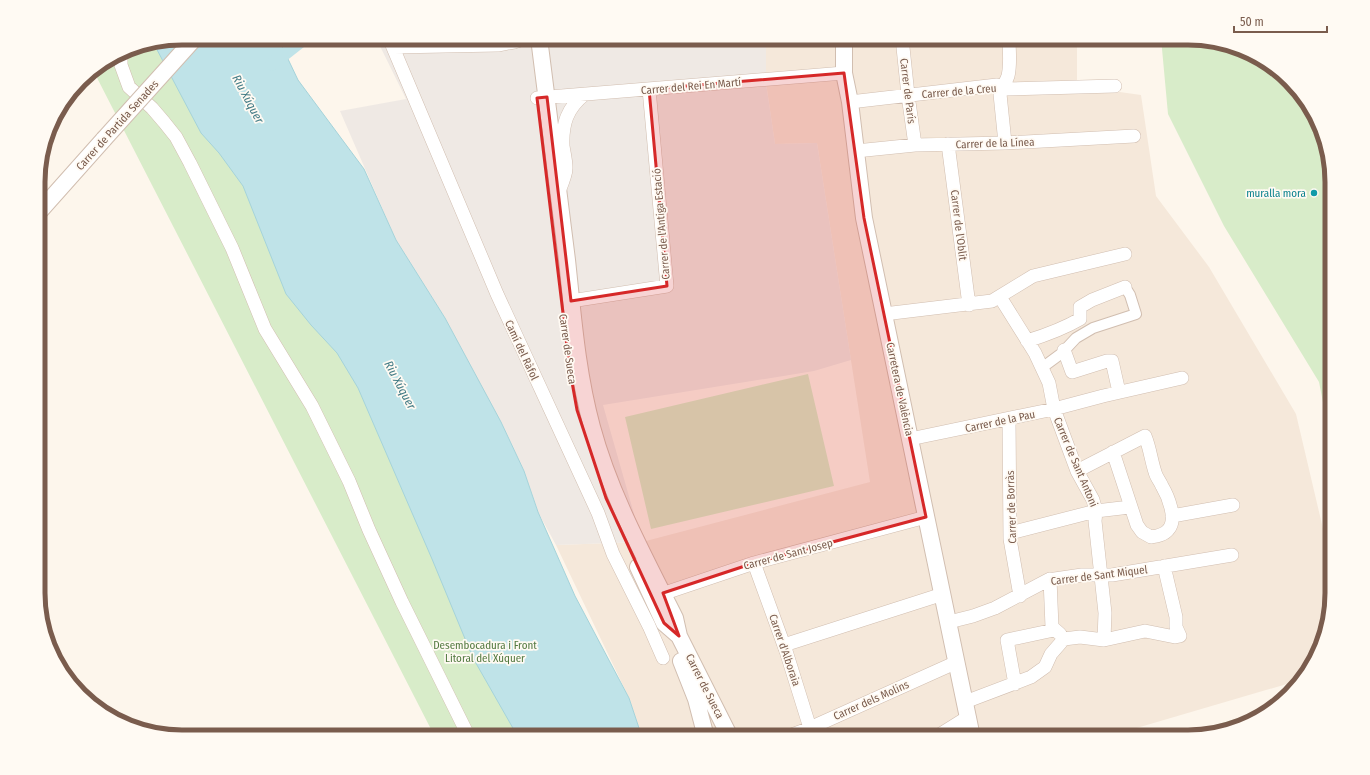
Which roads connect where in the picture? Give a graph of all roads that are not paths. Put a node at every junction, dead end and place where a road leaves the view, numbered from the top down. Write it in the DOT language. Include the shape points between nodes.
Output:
graph roads {
  1 [pos="188,45"];
  2 [pos="392,45"];
  3 [pos="531,45"];
  4 [pos="540,45"];
  5 [pos="844,45"];
  6 [pos="903,45"];
  7 [pos="1009,45"];
  8 [pos="121,59"];
  9 [pos="844,74"];
  10 [pos="1115,86"];
  11 [pos="1002,87"];
  12 [pos="649,89"];
  13 [pos="585,94"];
  14 [pos="908,95"];
  15 [pos="542,98"];
  16 [pos="850,102"];
  17 [pos="1134,136"];
  18 [pos="1005,143"];
  19 [pos="948,144"];
  20 [pos="915,145"];
  21 [pos="856,152"];
  22 [pos="559,193"];
  23 [pos="45,205"];
  24 [pos="1125,254"];
  25 [pos="1125,287"];
  26 [pos="1000,297"];
  27 [pos="571,301"];
  28 [pos="969,305"];
  29 [pos="884,314"];
  30 [pos="1027,341"];
  31 [pos="1064,350"];
  32 [pos="1042,367"];
  33 [pos="1182,378"];
  34 [pos="1119,392"];
  35 [pos="1054,409"];
  36 [pos="1009,418"];
  37 [pos="910,439"];
  38 [pos="1113,452"];
  39 [pos="1078,471"];
  40 [pos="1233,505"];
  41 [pos="1130,507"];
  42 [pos="1096,511"];
  43 [pos="1172,516"];
  44 [pos="926,517"];
  45 [pos="1010,533"];
  46 [pos="1232,555"];
  47 [pos="754,563"];
  48 [pos="1164,566"];
  49 [pos="1101,575"];
  50 [pos="1050,580"];
  51 [pos="943,594"];
  52 [pos="657,595"];
  53 [pos="1020,596"];
  54 [pos="949,622"];
  55 [pos="664,623"];
  56 [pos="1054,630"];
  57 [pos="679,636"];
  58 [pos="1066,639"];
  59 [pos="1104,640"];
  60 [pos="784,645"];
  61 [pos="663,658"];
  62 [pos="957,662"];
  63 [pos="1015,684"];
  64 [pos="967,710"];
  65 [pos="466,730"];
  66 [pos="704,730"];
  67 [pos="726,730"];
  68 [pos="811,730"];
  69 [pos="816,730"];
  70 [pos="944,730"];
  71 [pos="971,730"];
  1 -- 23 [label="street, Carrer de Partida Senades, bridge"];
  2 -- 61 [label="street, Camí del Ràfol" via="497,294 598,513 613,554"];
  3 -- 15 [label="street, Carrer de Sueca"];
  4 -- 15 [label="street, Carrer de Sueca"];
  5 -- 9 [label="street, Carretera de València"];
  6 -- 14 [label="street, Carrer de París"];
  7 -- 11 [label="street" via="1008,78"];
  8 -- 65 [label="street" via="129,87 164,122 176,137 190,163 232,248 265,329 312,406 402,602"];
  9 -- 12 [label="street, Carrer del Rei En Martí"];
  9 -- 16 [label="street, Carretera de València"];
  10 -- 11 [label="street, Carrer de la Creu" via="1007,89"];
  11 -- 14 [label="street, Carrer de la Creu" via="997,85"];
  11 -- 18 [label="street" via="1000,94"];
  12 -- 13 [label="street, Carrer del Rei En Martí"];
  12 -- 27 [label="street, Carrer de l'Antiga Estació" via="667,286"];
  13 -- 15 [label="street, Carrer del Rei En Martí"];
  13 -- 22 [label="street" via="572,105 566,116 563,146 566,169"];
  14 -- 16 [label="street, Carrer de la Creu"];
  14 -- 20 [label="street, Carrer de París"];
  15 -- 22 [label="street, Carrer de Sueca"];
  15 -- 52 [label="street, Carrer de Sueca" via="570,371 577,410 606,498"];
  16 -- 21 [label="street, Carretera de València"];
  17 -- 18 [label="street, Carrer de la Línea"];
  18 -- 19 [label="street, Carrer de la Línea"];
  19 -- 20 [label="street, Carrer de la Línea"];
  19 -- 28 [label="street, Carrer de l'Oblit"];
  20 -- 21 [label="street, Carrer de la Línea"];
  21 -- 29 [label="street, Carretera de València" via="864,218"];
  22 -- 27 [label="street, Carrer de Sueca"];
  24 -- 26 [label="street" via="1033,276"];
  25 -- 30 [label="street" via="1080,307 1080,319 1056,332"];
  25 -- 31 [label="street" via="1136,314 1093,328 1076,338"];
  26 -- 28 [label="street" via="992,302"];
  26 -- 30 [label="street, Carrer de Sant Antoni"];
  27 -- 52 [label="street, Carrer de Sueca" via="584,395 599,448"];
  28 -- 29 [label="street"];
  29 -- 37 [label="street, Carretera de València"];
  30 -- 32 [label="street, Carrer de Sant Antoni"];
  31 -- 32 [label="street"];
  31 -- 34 [label="street" via="1072,372 1112,361"];
  32 -- 35 [label="street, Carrer de Sant Antoni" via="1050,383"];
  33 -- 34 [label="street, Carrer de la Pau"];
  34 -- 35 [label="street, Carrer de la Pau"];
  35 -- 36 [label="street, Carrer de la Pau"];
  35 -- 39 [label="street, Carrer de Sant Antoni"];
  36 -- 37 [label="street, Carrer de la Pau"];
  36 -- 45 [label="street, Carrer de Borràs"];
  37 -- 44 [label="street, Carretera de València"];
  38 -- 39 [label="street"];
  38 -- 41 [label="street"];
  38 -- 43 [label="street" via="1145,436 1155,474 1169,499"];
  39 -- 42 [label="street, Carrer de Sant Antoni"];
  40 -- 43 [label="street"];
  41 -- 42 [label="street"];
  41 -- 43 [label="street" via="1137,525 1151,538 1169,529"];
  42 -- 45 [label="street"];
  42 -- 49 [label="street, Carrer de Sant Antoni"];
  44 -- 47 [label="street, Carrer de Sant Josep"];
  44 -- 51 [label="street, Carretera de València"];
  45 -- 53 [label="street, Carrer de Borràs"];
  46 -- 48 [label="street, Carrer de Sant Miquel"];
  47 -- 52 [label="street, Carrer de Sant Josep"];
  47 -- 60 [label="street, Carrer d'Alboraia"];
  48 -- 49 [label="street, Carrer de Sant Miquel"];
  48 -- 59 [label="street" via="1180,636 1145,631"];
  49 -- 50 [label="street, Carrer de Sant Miquel" via="1082,574"];
  49 -- 59 [label="street, Carrer de Sant Antoni" via="1105,613"];
  50 -- 53 [label="street, Carrer de Sant Miquel"];
  50 -- 56 [label="street"];
  51 -- 54 [label="street, Carretera de València"];
  51 -- 60 [label="street"];
  52 -- 55 [label="street, Carrer de Sueca"];
  52 -- 57 [label="street, Carrer de Sueca" via="675,618"];
  53 -- 54 [label="street, Carrer de Sant Miquel" via="995,608"];
  54 -- 62 [label="street, Carretera de València"];
  55 -- 57 [label="street, Carrer de Sueca"];
  55 -- 66 [label="street" via="687,675"];
  56 -- 58 [label="street"];
  56 -- 63 [label="street" via="1007,640"];
  57 -- 67 [label="street, Carrer de Sueca"];
  58 -- 59 [label="street" via="1080,637"];
  58 -- 63 [label="street" via="1051,654 1045,667"];
  60 -- 68 [label="street, Carrer d'Alboraia"];
  62 -- 64 [label="street, Carretera de València"];
  62 -- 69 [label="street, Carrer dels Molins"];
  63 -- 64 [label="street"];
  64 -- 70 [label="street"];
  64 -- 71 [label="street, Carretera de València"];
}
